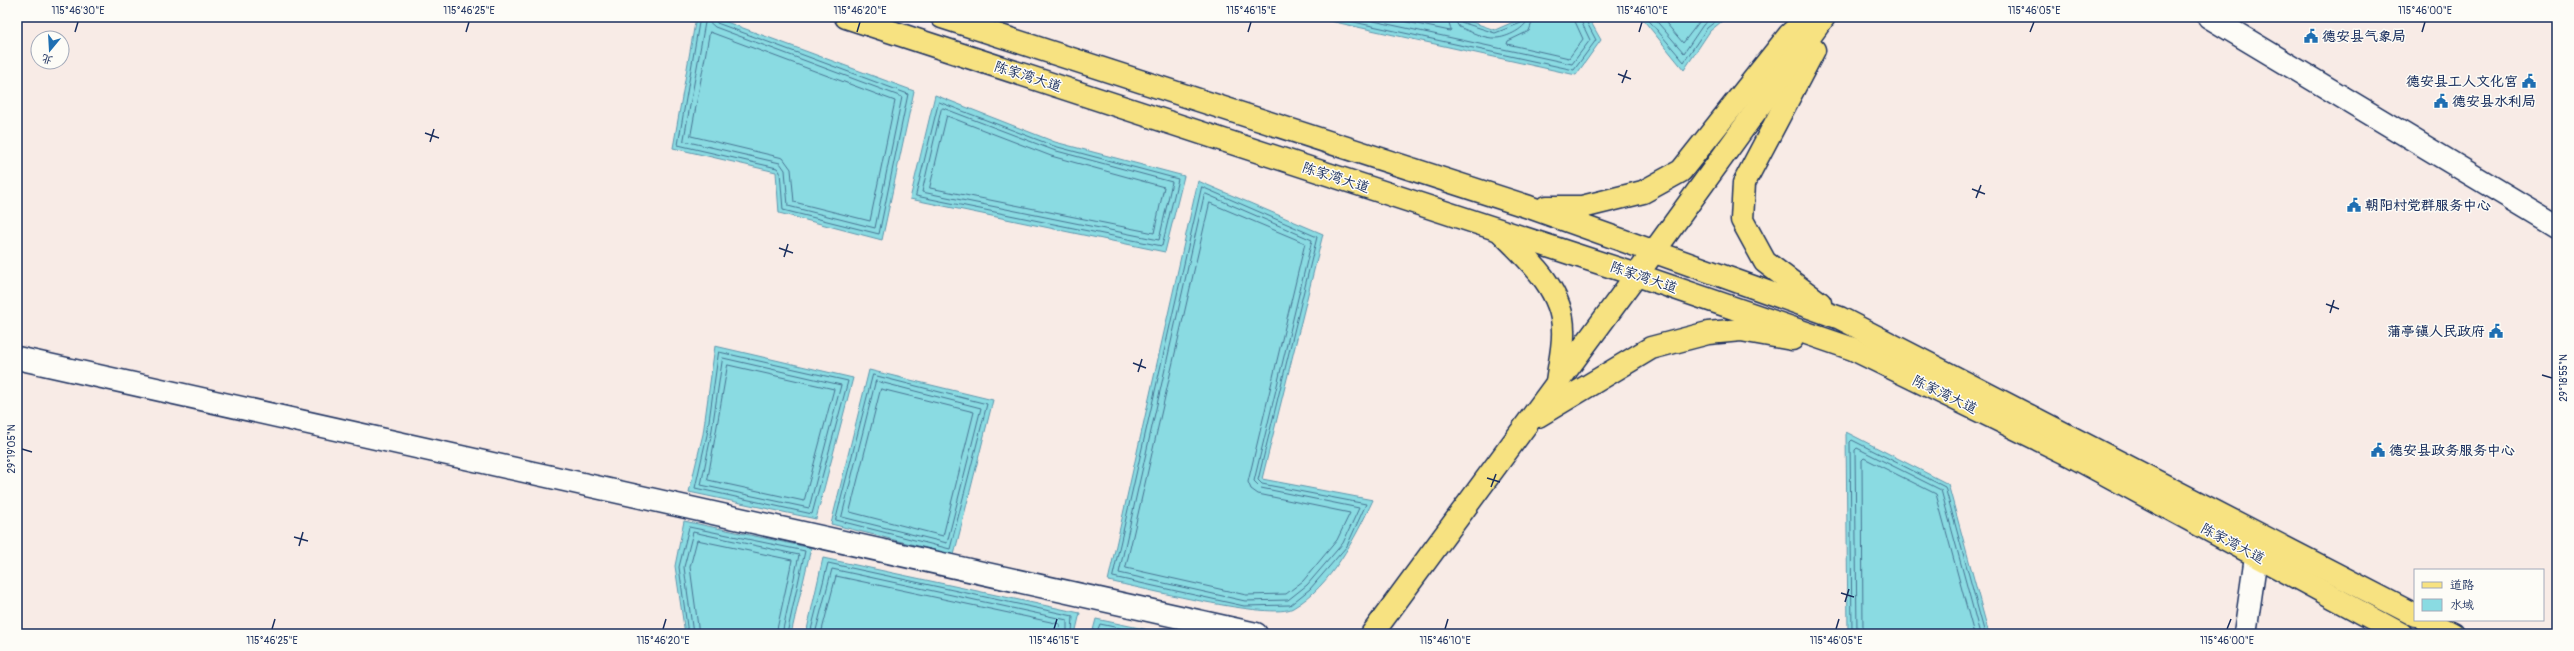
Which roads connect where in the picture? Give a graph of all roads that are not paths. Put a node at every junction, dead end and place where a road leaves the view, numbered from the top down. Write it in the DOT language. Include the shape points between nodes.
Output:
graph roads {
  1 [pos="846,17"];
  2 [pos="942,17"];
  3 [pos="1809,17"];
  4 [pos="1824,17"];
  5 [pos="1831,17"];
  6 [pos="2209,17"];
  7 [pos="1529,207"];
  8 [pos="2557,226"];
  9 [pos="1500,230"];
  10 [pos="1655,250"];
  11 [pos="1637,275"];
  12 [pos="1840,318"];
  13 [pos="1853,349"];
  14 [pos="17,358"];
  15 [pos="1557,383"];
  16 [pos="1528,422"];
  17 [pos="2256,556"];
  18 [pos="2414,614"];
  19 [pos="2427,621"];
  20 [pos="1256,634"];
  21 [pos="1372,634"];
  22 [pos="2245,634"];
  23 [pos="2401,634"];
  24 [pos="2452,634"];
  1 -- 9 [label="main road, 陈家湾大道"];
  2 -- 7 [label="main road, 陈家湾大道"];
  3 -- 7 [label="main road" via="1789,35 1681,171 1643,192 1582,207"];
  4 -- 10 [label="main road"];
  5 -- 12 [label="main road" via="1744,183 1742,220 1765,262"];
  6 -- 8 [label="street"];
  7 -- 10 [label="main road, 陈家湾大道"];
  9 -- 11 [label="main road, 陈家湾大道"];
  9 -- 15 [label="main road" via="1540,271 1556,300 1563,329"];
  10 -- 11 [label="main road"];
  10 -- 12 [label="main road, 陈家湾大道"];
  11 -- 13 [label="main road, 陈家湾大道"];
  11 -- 15 [label="main road"];
  12 -- 18 [label="main road, 陈家湾大道"];
  13 -- 16 [label="main road" via="1741,330 1708,333 1651,348"];
  13 -- 17 [label="main road, 陈家湾大道" via="2072,456"];
  14 -- 20 [label="street"];
  15 -- 16 [label="main road"];
  16 -- 21 [label="main road"];
  17 -- 22 [label="street"];
  17 -- 23 [label="main road, 陈家湾大道"];
  19 -- 24 [label="main road"];
}
